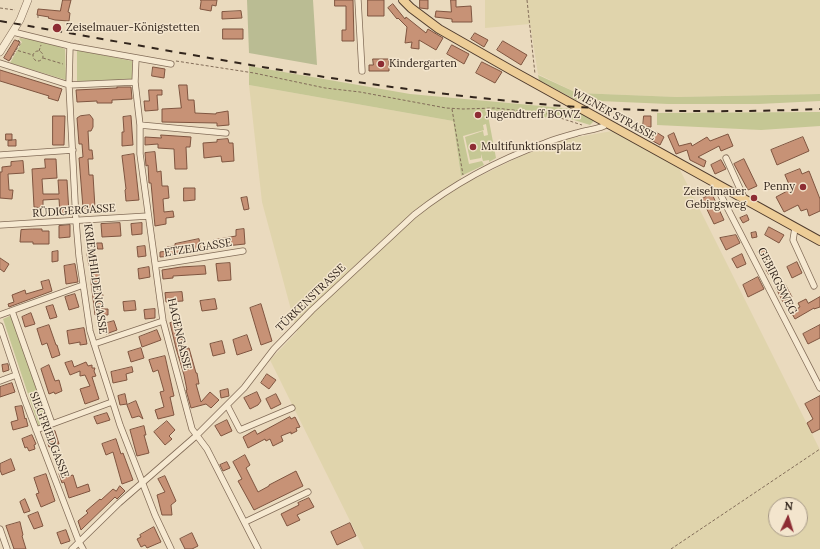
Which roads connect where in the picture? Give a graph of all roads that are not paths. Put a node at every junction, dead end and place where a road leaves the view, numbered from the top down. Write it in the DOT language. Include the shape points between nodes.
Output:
graph roads {
  1 [pos="28,0"];
  2 [pos="358,0"];
  3 [pos="403,0"];
  4 [pos="16,33"];
  5 [pos="70,46"];
  6 [pos="0,52"];
  7 [pos="136,58"];
  8 [pos="0,63"];
  9 [pos="171,64"];
  10 [pos="362,71"];
  11 [pos="135,82"];
  12 [pos="69,85"];
  13 [pos="605,123"];
  14 [pos="140,125"];
  15 [pos="226,133"];
  16 [pos="73,150"];
  17 [pos="0,155"];
  18 [pos="726,158"];
  19 [pos="715,184"];
  20 [pos="745,200"];
  21 [pos="148,216"];
  22 [pos="76,221"];
  23 [pos="0,226"];
  24 [pos="795,228"];
  25 [pos="820,242"];
  26 [pos="243,251"];
  27 [pos="156,265"];
  28 [pos="83,285"];
  29 [pos="814,286"];
  30 [pos="12,310"];
  31 [pos="0,315"];
  32 [pos="163,321"];
  33 [pos="0,326"];
  34 [pos="94,344"];
  35 [pos="16,375"];
  36 [pos="0,381"];
  37 [pos="820,388"];
  38 [pos="112,402"];
  39 [pos="227,405"];
  40 [pos="292,408"];
  41 [pos="52,424"];
  42 [pos="36,430"];
  43 [pos="196,436"];
  44 [pos="143,483"];
  45 [pos="308,492"];
  46 [pos="245,522"];
  47 [pos="0,529"];
  48 [pos="78,542"];
  49 [pos="7,549"];
  50 [pos="72,549"];
  51 [pos="83,549"];
  52 [pos="171,549"];
  53 [pos="258,549"];
  1 -- 4 [label="street"];
  2 -- 10 [label="street"];
  3 -- 13 [label="main road, WIENER STRASSE" via="439,29"];
  4 -- 5 [label="street"];
  4 -- 6 [label="street"];
  5 -- 7 [label="street"];
  5 -- 12 [label="street, KRIEMHILDENGASSE"];
  7 -- 9 [label="street"];
  7 -- 11 [label="street, HAGENGASSE"];
  8 -- 12 [label="street"];
  11 -- 12 [label="street"];
  11 -- 14 [label="street, HAGENGASSE"];
  12 -- 16 [label="street, KRIEMHILDENGASSE"];
  13 -- 19 [label="main road, WIENER STRASSE"];
  13 -- 39 [label="street, TÜRKENSTRASSE" via="596,129 544,143 501,162 430,203 398,229 312,310 274,349 244,388"];
  14 -- 15 [label="street"];
  14 -- 21 [label="street, HAGENGASSE" via="140,154"];
  16 -- 17 [label="street"];
  16 -- 22 [label="street, KRIEMHILDENGASSE"];
  18 -- 20 [label="street"];
  19 -- 20 [label="main road, WIENER STRASSE"];
  19 -- 37 [label="street, GEBIRGSWEG"];
  20 -- 24 [label="main road, WIENER STRASSE"];
  21 -- 22 [label="street, RÜDIGERGASSE"];
  21 -- 27 [label="street, HAGENGASSE"];
  22 -- 23 [label="street, RÜDIGERGASSE"];
  22 -- 28 [label="street, KRIEMHILDENGASSE"];
  24 -- 25 [label="main road, WIENER STRASSE"];
  24 -- 29 [label="street" via="793,240"];
  26 -- 27 [label="street, ETZELGASSE"];
  27 -- 32 [label="street, HAGENGASSE"];
  28 -- 30 [label="street"];
  28 -- 34 [label="street, KRIEMHILDENGASSE"];
  30 -- 31 [label="street"];
  30 -- 41 [label="street"];
  32 -- 34 [label="street"];
  32 -- 43 [label="street, HAGENGASSE"];
  33 -- 35 [label="street, SIEGFRIEDGASSE"];
  34 -- 38 [label="street, KRIEMHILDENGASSE"];
  35 -- 36 [label="street"];
  35 -- 42 [label="street, SIEGFRIEDGASSE"];
  38 -- 41 [label="street"];
  38 -- 44 [label="street, KRIEMHILDENGASSE"];
  39 -- 40 [label="street" via="240,430"];
  39 -- 43 [label="street, TÜRKENSTRASSE"];
  41 -- 42 [label="street"];
  42 -- 48 [label="street, SIEGFRIEDGASSE"];
  43 -- 44 [label="street, TÜRKENSTRASSE"];
  43 -- 46 [label="street, HAGENGASSE" via="206,449"];
  44 -- 48 [label="street, TÜRKENSTRASSE"];
  44 -- 52 [label="street, KRIEMHILDENGASSE"];
  45 -- 46 [label="street"];
  46 -- 53 [label="street, HAGENGASSE"];
  47 -- 49 [label="street"];
  48 -- 50 [label="street, TÜRKENSTRASSE"];
  48 -- 51 [label="street, SIEGFRIEDGASSE"];
}
